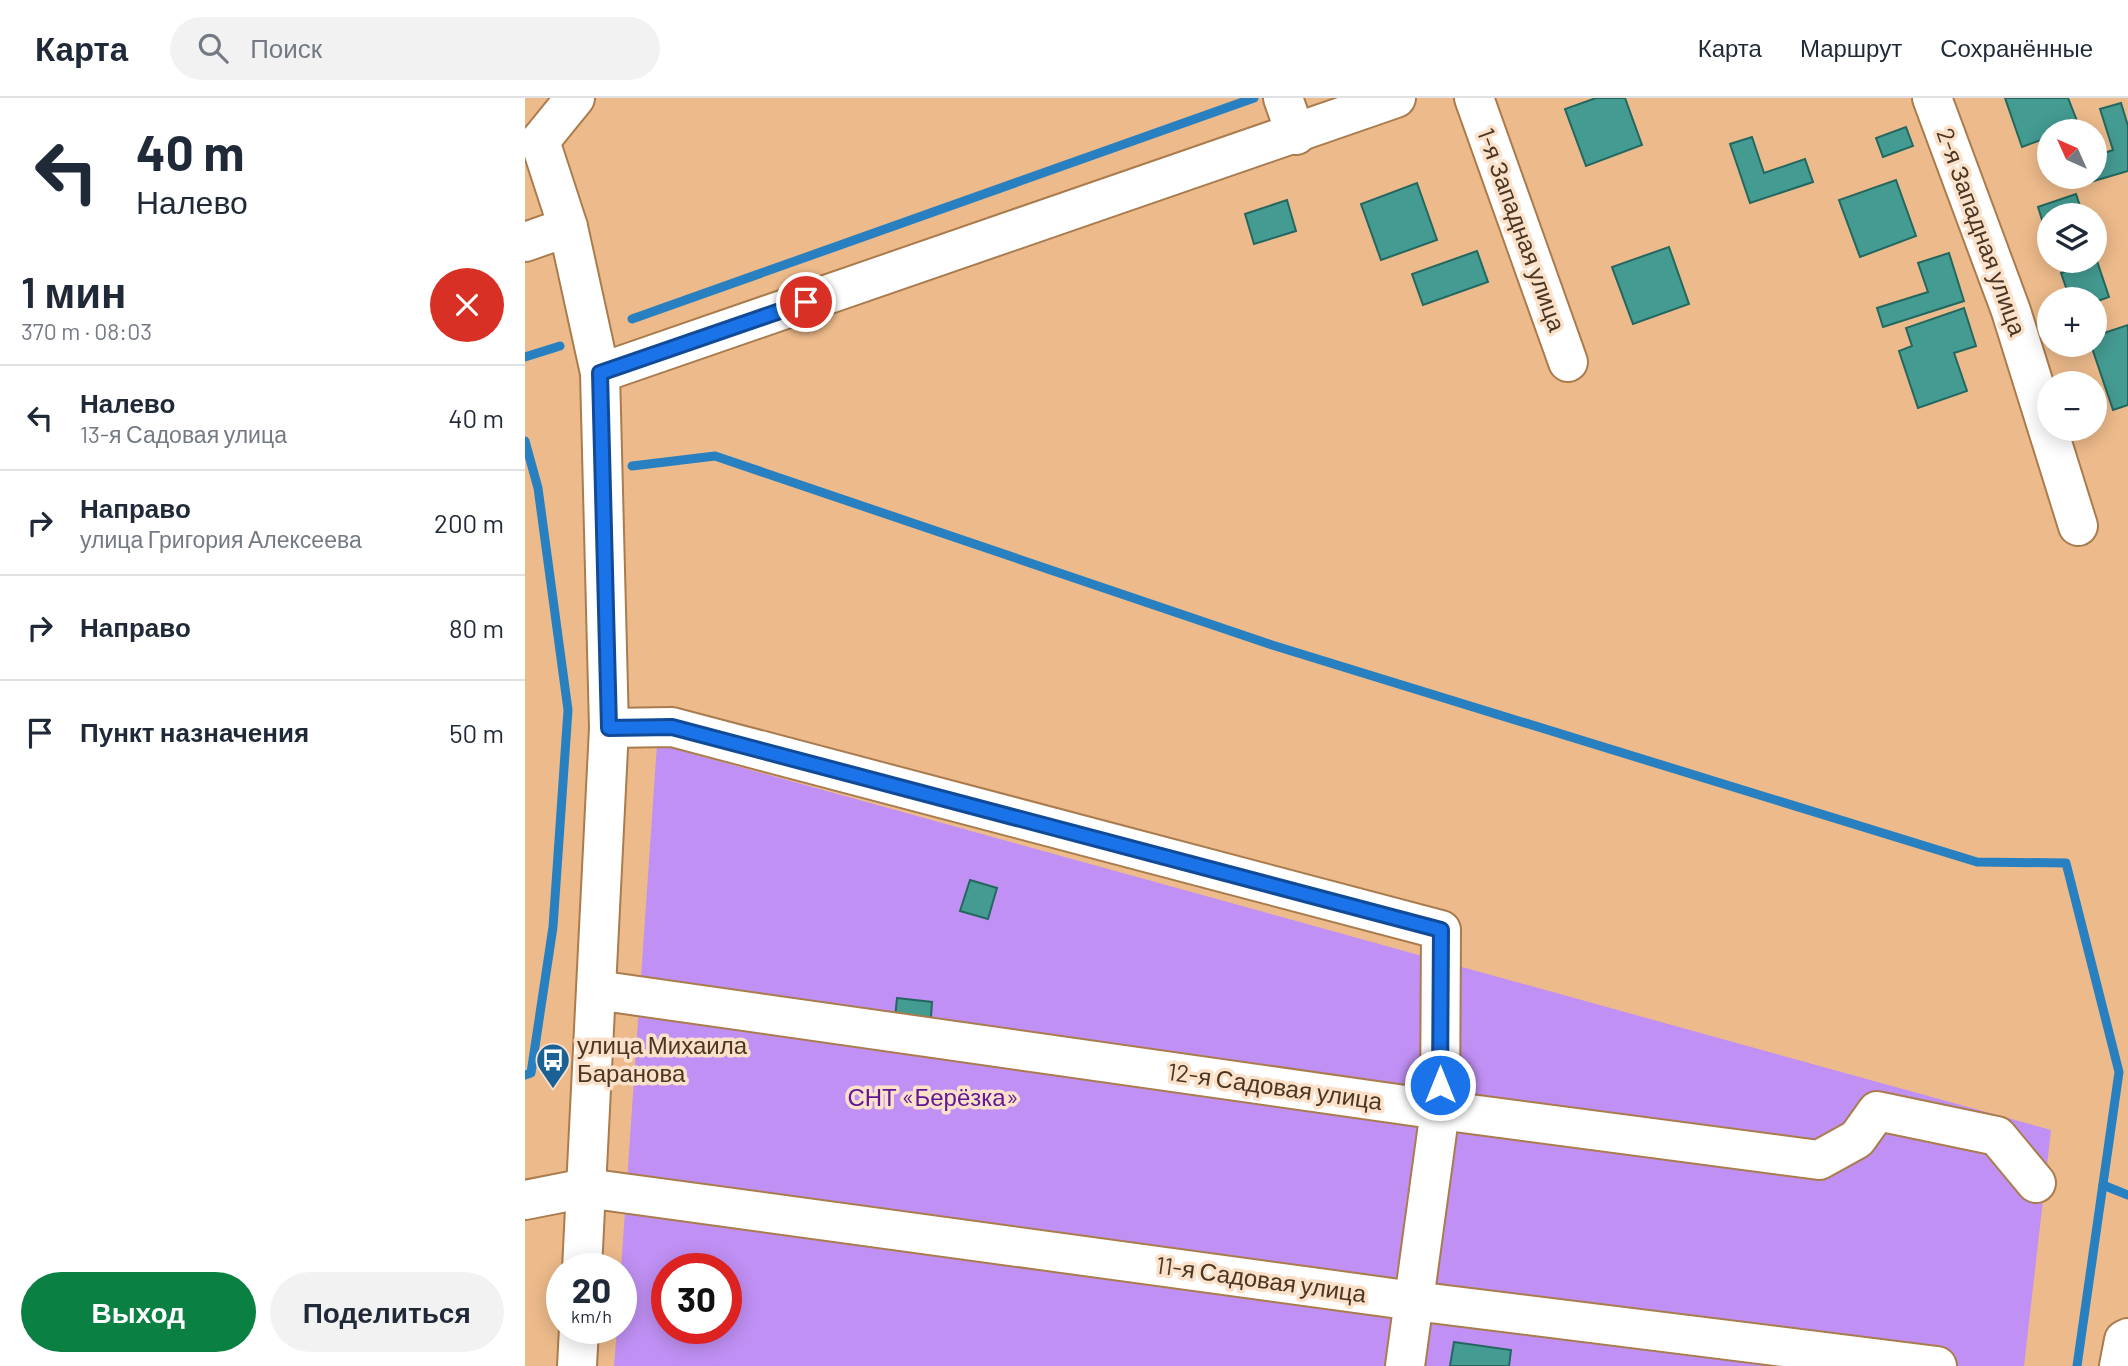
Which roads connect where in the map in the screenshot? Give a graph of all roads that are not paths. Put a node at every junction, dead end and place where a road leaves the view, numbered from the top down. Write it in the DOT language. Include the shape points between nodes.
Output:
graph roads {
  1 [pos="575,98"];
  2 [pos="1283,98"];
  3 [pos="1396,98"];
  4 [pos="1474,98"];
  5 [pos="1932,98"];
  6 [pos="1296,135"];
  7 [pos="532,140"];
  8 [pos="568,227"];
  9 [pos="525,242"];
  10 [pos="1568,362"];
  11 [pos="600,373"];
  12 [pos="2078,526"];
  13 [pos="609,728"];
  14 [pos="596,990"];
  15 [pos="1440,1110"];
  16 [pos="2036,1183"];
  17 [pos="586,1188"];
  18 [pos="525,1200"];
  19 [pos="583,1253"];
  20 [pos="1414,1301"];
  21 [pos="578,1344"];
  22 [pos="577,1366"];
  23 [pos="1405,1366"];
  24 [pos="1937,1366"];
  1 -- 7 [label="street"];
  2 -- 6 [label="street"];
  3 -- 6 [label="street"];
  4 -- 10 [label="street, 1-я Западная улица"];
  5 -- 12 [label="street, 2-я Западная улица" via="2011,311"];
  6 -- 11 [label="street"];
  7 -- 8 [label="street"];
  8 -- 9 [label="street"];
  8 -- 11 [label="street"];
  11 -- 13 [label="street"];
  13 -- 14 [label="street"];
  13 -- 15 [label="street" via="672,727 1441,930"];
  14 -- 15 [label="street, 12-я Садовая улица"];
  14 -- 17 [label="street"];
  15 -- 16 [label="street, 12-я Садовая улица" via="1819,1160 1857,1139 1877,1111 1997,1136"];
  15 -- 20 [label="street"];
  17 -- 18 [label="street"];
  17 -- 19 [label="street"];
  17 -- 20 [label="street, 11-я Садовая улица"];
  20 -- 23 [label="street"];
  20 -- 24 [label="street, 11-я Садовая улица"];
  21 -- 22 [label="street"];
}
